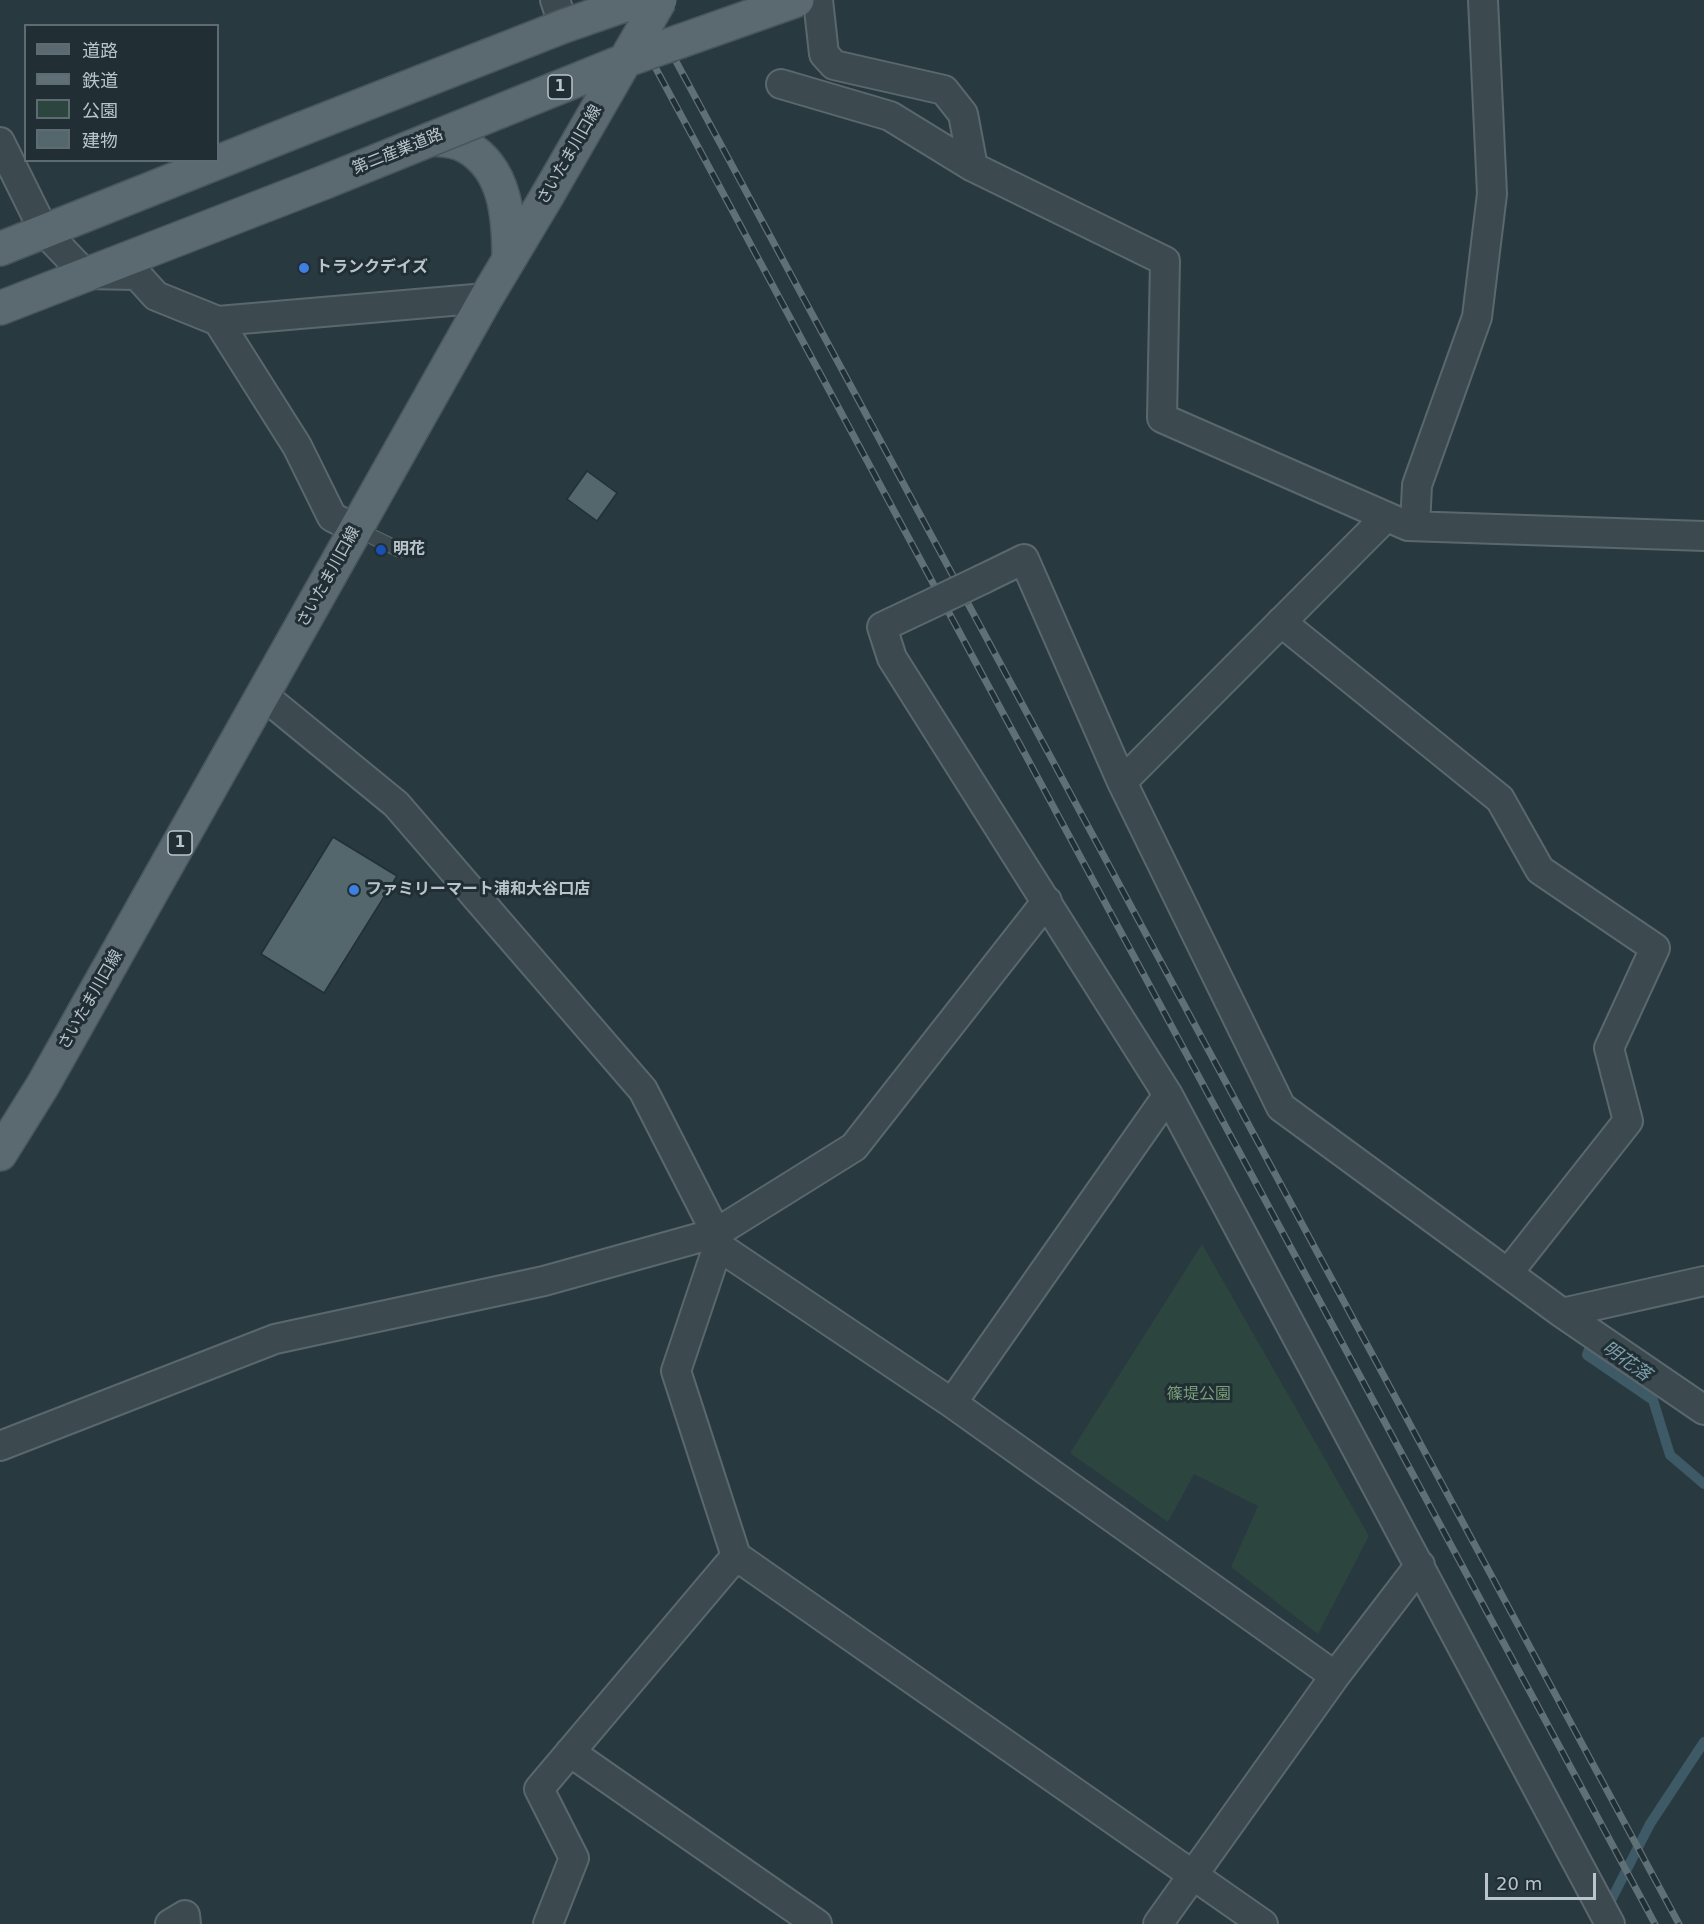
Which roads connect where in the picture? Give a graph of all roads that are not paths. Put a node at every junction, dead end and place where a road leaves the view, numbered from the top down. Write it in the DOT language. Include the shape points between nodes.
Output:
graph roads {
  1 [pos="639,0"];
  2 [pos="660,0"];
  3 [pos="797,0"];
  4 [pos="818,0"];
  5 [pos="1483,0"];
  6 [pos="559,13"];
  7 [pos="624,62"];
  8 [pos="780,84"];
  9 [pos="431,139"];
  10 [pos="0,142"];
  11 [pos="218,162"];
  12 [pos="219,162"];
  13 [pos="972,167"];
  14 [pos="44,231"];
  15 [pos="0,249"];
  16 [pos="509,258"];
  17 [pos="85,274"];
  18 [pos="486,298"];
  19 [pos="0,308"];
  20 [pos="218,321"];
  21 [pos="1386,517"];
  22 [pos="1415,526"];
  23 [pos="356,529"];
  24 [pos="1704,536"];
  25 [pos="400,550"];
  26 [pos="1281,622"];
  27 [pos="263,695"];
  28 [pos="1122,782"];
  29 [pos="1047,901"];
  30 [pos="1168,1095"];
  31 [pos="0,1154"];
  32 [pos="717,1239"];
  33 [pos="1508,1273"];
  34 [pos="1704,1281"];
  35 [pos="1567,1317"];
  36 [pos="952,1403"];
  37 [pos="1704,1410"];
  38 [pos="0,1446"];
  39 [pos="736,1556"];
  40 [pos="1420,1564"];
  41 [pos="1335,1676"];
  42 [pos="570,1752"];
  43 [pos="1192,1875"];
  44 [pos="170,1924"];
  45 [pos="186,1924"];
  46 [pos="548,1924"];
  47 [pos="817,1924"];
  48 [pos="1158,1924"];
  49 [pos="1263,1924"];
  50 [pos="1610,1924"];
  1 -- 6 [label="main road, bridge"];
  2 -- 7 [label="main road, さいたま川口線 / 1, bridge"];
  3 -- 7 [label="main road, 第二産業道路 / 1, bridge"];
  4 -- 13 [label="street" via="824,54 834,65 944,90 963,114"];
  5 -- 22 [label="street" via="1492,194 1477,316 1417,485"];
  6 -- 12 [label="main road, bridge" via="301,129"];
  7 -- 9 [label="main road, 第二産業道路 / 1, bridge"];
  7 -- 16 [label="main road, さいたま川口線 / 1, bridge"];
  8 -- 13 [label="street" via="890,116"];
  9 -- 16 [label="main road" via="452,141 482,157 506,202"];
  9 -- 17 [label="main road, 第二産業道路 / 1, bridge"];
  10 -- 14 [label="street"];
  11 -- 14 [label="main road, bridge"];
  13 -- 21 [label="street" via="1165,261 1162,418"];
  14 -- 15 [label="main road"];
  14 -- 17 [label="street"];
  16 -- 18 [label="main road, さいたま川口線 / 1"];
  17 -- 19 [label="main road, 第二産業道路 / 1"];
  17 -- 20 [label="street" via="137,275 156,296"];
  18 -- 20 [label="street"];
  18 -- 23 [label="main road, さいたま川口線 / 1"];
  20 -- 23 [label="street" via="297,446 332,518"];
  21 -- 22 [label="street"];
  21 -- 26 [label="street"];
  22 -- 24 [label="street"];
  23 -- 25 [label="lane"];
  23 -- 27 [label="main road, さいたま川口線 / 1"];
  26 -- 28 [label="street"];
  26 -- 33 [label="street" via="1500,799 1540,870 1655,948 1609,1048 1628,1121"];
  27 -- 31 [label="main road, さいたま川口線 / 1" via="43,1085"];
  27 -- 32 [label="street" via="396,804 643,1090"];
  28 -- 29 [label="street, bridge" via="1024,559 882,627 892,658"];
  28 -- 33 [label="street" via="1281,1107"];
  29 -- 30 [label="street"];
  29 -- 32 [label="street" via="854,1147"];
  30 -- 36 [label="street"];
  30 -- 40 [label="street"];
  32 -- 36 [label="street"];
  32 -- 38 [label="street" via="275,1339"];
  32 -- 39 [label="street" via="676,1371"];
  33 -- 35 [label="street"];
  34 -- 35 [label="street"];
  35 -- 37 [label="street"];
  36 -- 41 [label="street"];
  39 -- 42 [label="street"];
  39 -- 43 [label="street"];
  40 -- 41 [label="street"];
  40 -- 50 [label="street"];
  41 -- 43 [label="street"];
  42 -- 46 [label="street" via="539,1789 574,1858"];
  42 -- 47 [label="street"];
  43 -- 48 [label="street"];
  43 -- 49 [label="street"];
  44 -- 45 [label="street" via="185,1915"];
}
